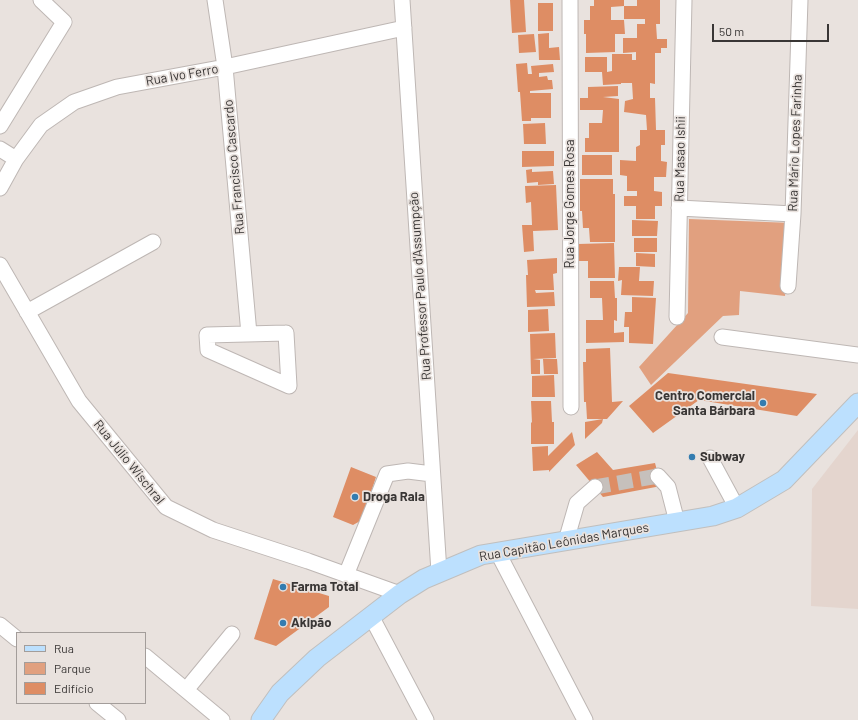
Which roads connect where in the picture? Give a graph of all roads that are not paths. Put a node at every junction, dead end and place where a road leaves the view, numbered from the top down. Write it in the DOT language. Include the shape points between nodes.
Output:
graph roads {
  1 [pos="41,0"];
  2 [pos="215,0"];
  3 [pos="402,0"];
  4 [pos="570,0"];
  5 [pos="684,0"];
  6 [pos="800,0"];
  7 [pos="404,28"];
  8 [pos="225,67"];
  9 [pos="0,126"];
  10 [pos="0,149"];
  11 [pos="16,159"];
  12 [pos="0,188"];
  13 [pos="679,208"];
  14 [pos="793,214"];
  15 [pos="153,242"];
  16 [pos="0,265"];
  17 [pos="788,286"];
  18 [pos="27,312"];
  19 [pos="677,318"];
  20 [pos="249,334"];
  21 [pos="722,337"];
  22 [pos="858,354"];
  23 [pos="858,403"];
  24 [pos="571,407"];
  25 [pos="710,458"];
  26 [pos="432,474"];
  27 [pos="658,476"];
  28 [pos="595,487"];
  29 [pos="737,508"];
  30 [pos="677,522"];
  31 [pos="566,541"];
  32 [pos="498,553"];
  33 [pos="439,572"];
  34 [pos="346,575"];
  35 [pos="400,594"];
  36 [pos="371,616"];
  37 [pos="0,625"];
  38 [pos="232,634"];
  39 [pos="16,638"];
  40 [pos="146,657"];
  41 [pos="186,690"];
  42 [pos="98,704"];
  43 [pos="423,719"];
  44 [pos="118,720"];
  45 [pos="222,720"];
  46 [pos="262,720"];
  47 [pos="585,720"];
  1 -- 9 [label="street" via="64,22"];
  2 -- 8 [label="street, Rua Francisco Cascardo"];
  3 -- 7 [label="street, Rua Professor Paulo d'Assumpção"];
  4 -- 24 [label="street, Rua Jorge Gomes Rosa"];
  5 -- 13 [label="street, Rua Masao Ishii"];
  6 -- 14 [label="street, Rua Mário Lopes Farinha"];
  7 -- 8 [label="street, Rua Ivo Ferro"];
  7 -- 26 [label="street, Rua Professor Paulo d'Assumpção"];
  8 -- 11 [label="street, Rua Ivo Ferro" via="117,87 74,102 41,125"];
  8 -- 20 [label="street, Rua Francisco Cascardo"];
  10 -- 11 [label="street"];
  11 -- 12 [label="street, Rua Ivo Ferro"];
  13 -- 14 [label="street"];
  13 -- 19 [label="street, Rua Masao Ishii"];
  14 -- 17 [label="street, Rua Mário Lopes Farinha"];
  15 -- 18 [label="street"];
  16 -- 18 [label="street, Rua Júlio Wischral"];
  18 -- 34 [label="street, Rua Júlio Wischral" via="79,401 166,507 213,530"];
  20 -- 20 [label="street" via="286,333 289,386 208,350 207,335"];
  21 -- 22 [label="street"];
  23 -- 29 [label="main road, Rua Capitão Leônidas Marques" via="784,480"];
  25 -- 29 [label="street"];
  26 -- 33 [label="street, Rua Professor Paulo d'Assumpção"];
  26 -- 34 [label="street" via="408,471 387,474"];
  27 -- 30 [label="street" via="668,486"];
  28 -- 31 [label="street" via="577,503"];
  29 -- 30 [label="main road, Rua Capitão Leônidas Marques" via="713,516"];
  30 -- 31 [label="main road, Rua Capitão Leônidas Marques"];
  31 -- 32 [label="main road, Rua Capitão Leônidas Marques"];
  32 -- 33 [label="main road, Rua Capitão Leônidas Marques" via="481,555"];
  32 -- 47 [label="street"];
  33 -- 35 [label="main road, Rua Capitão Leônidas Marques" via="424,578"];
  34 -- 35 [label="street, Rua Júlio Wischral"];
  35 -- 36 [label="main road, Rua Capitão Leônidas Marques"];
  36 -- 43 [label="street"];
  36 -- 46 [label="main road, Rua Capitão Leônidas Marques" via="317,658 280,693"];
  37 -- 39 [label="street"];
  38 -- 41 [label="street"];
  40 -- 41 [label="street"];
  41 -- 45 [label="street"];
  42 -- 44 [label="street"];
}
